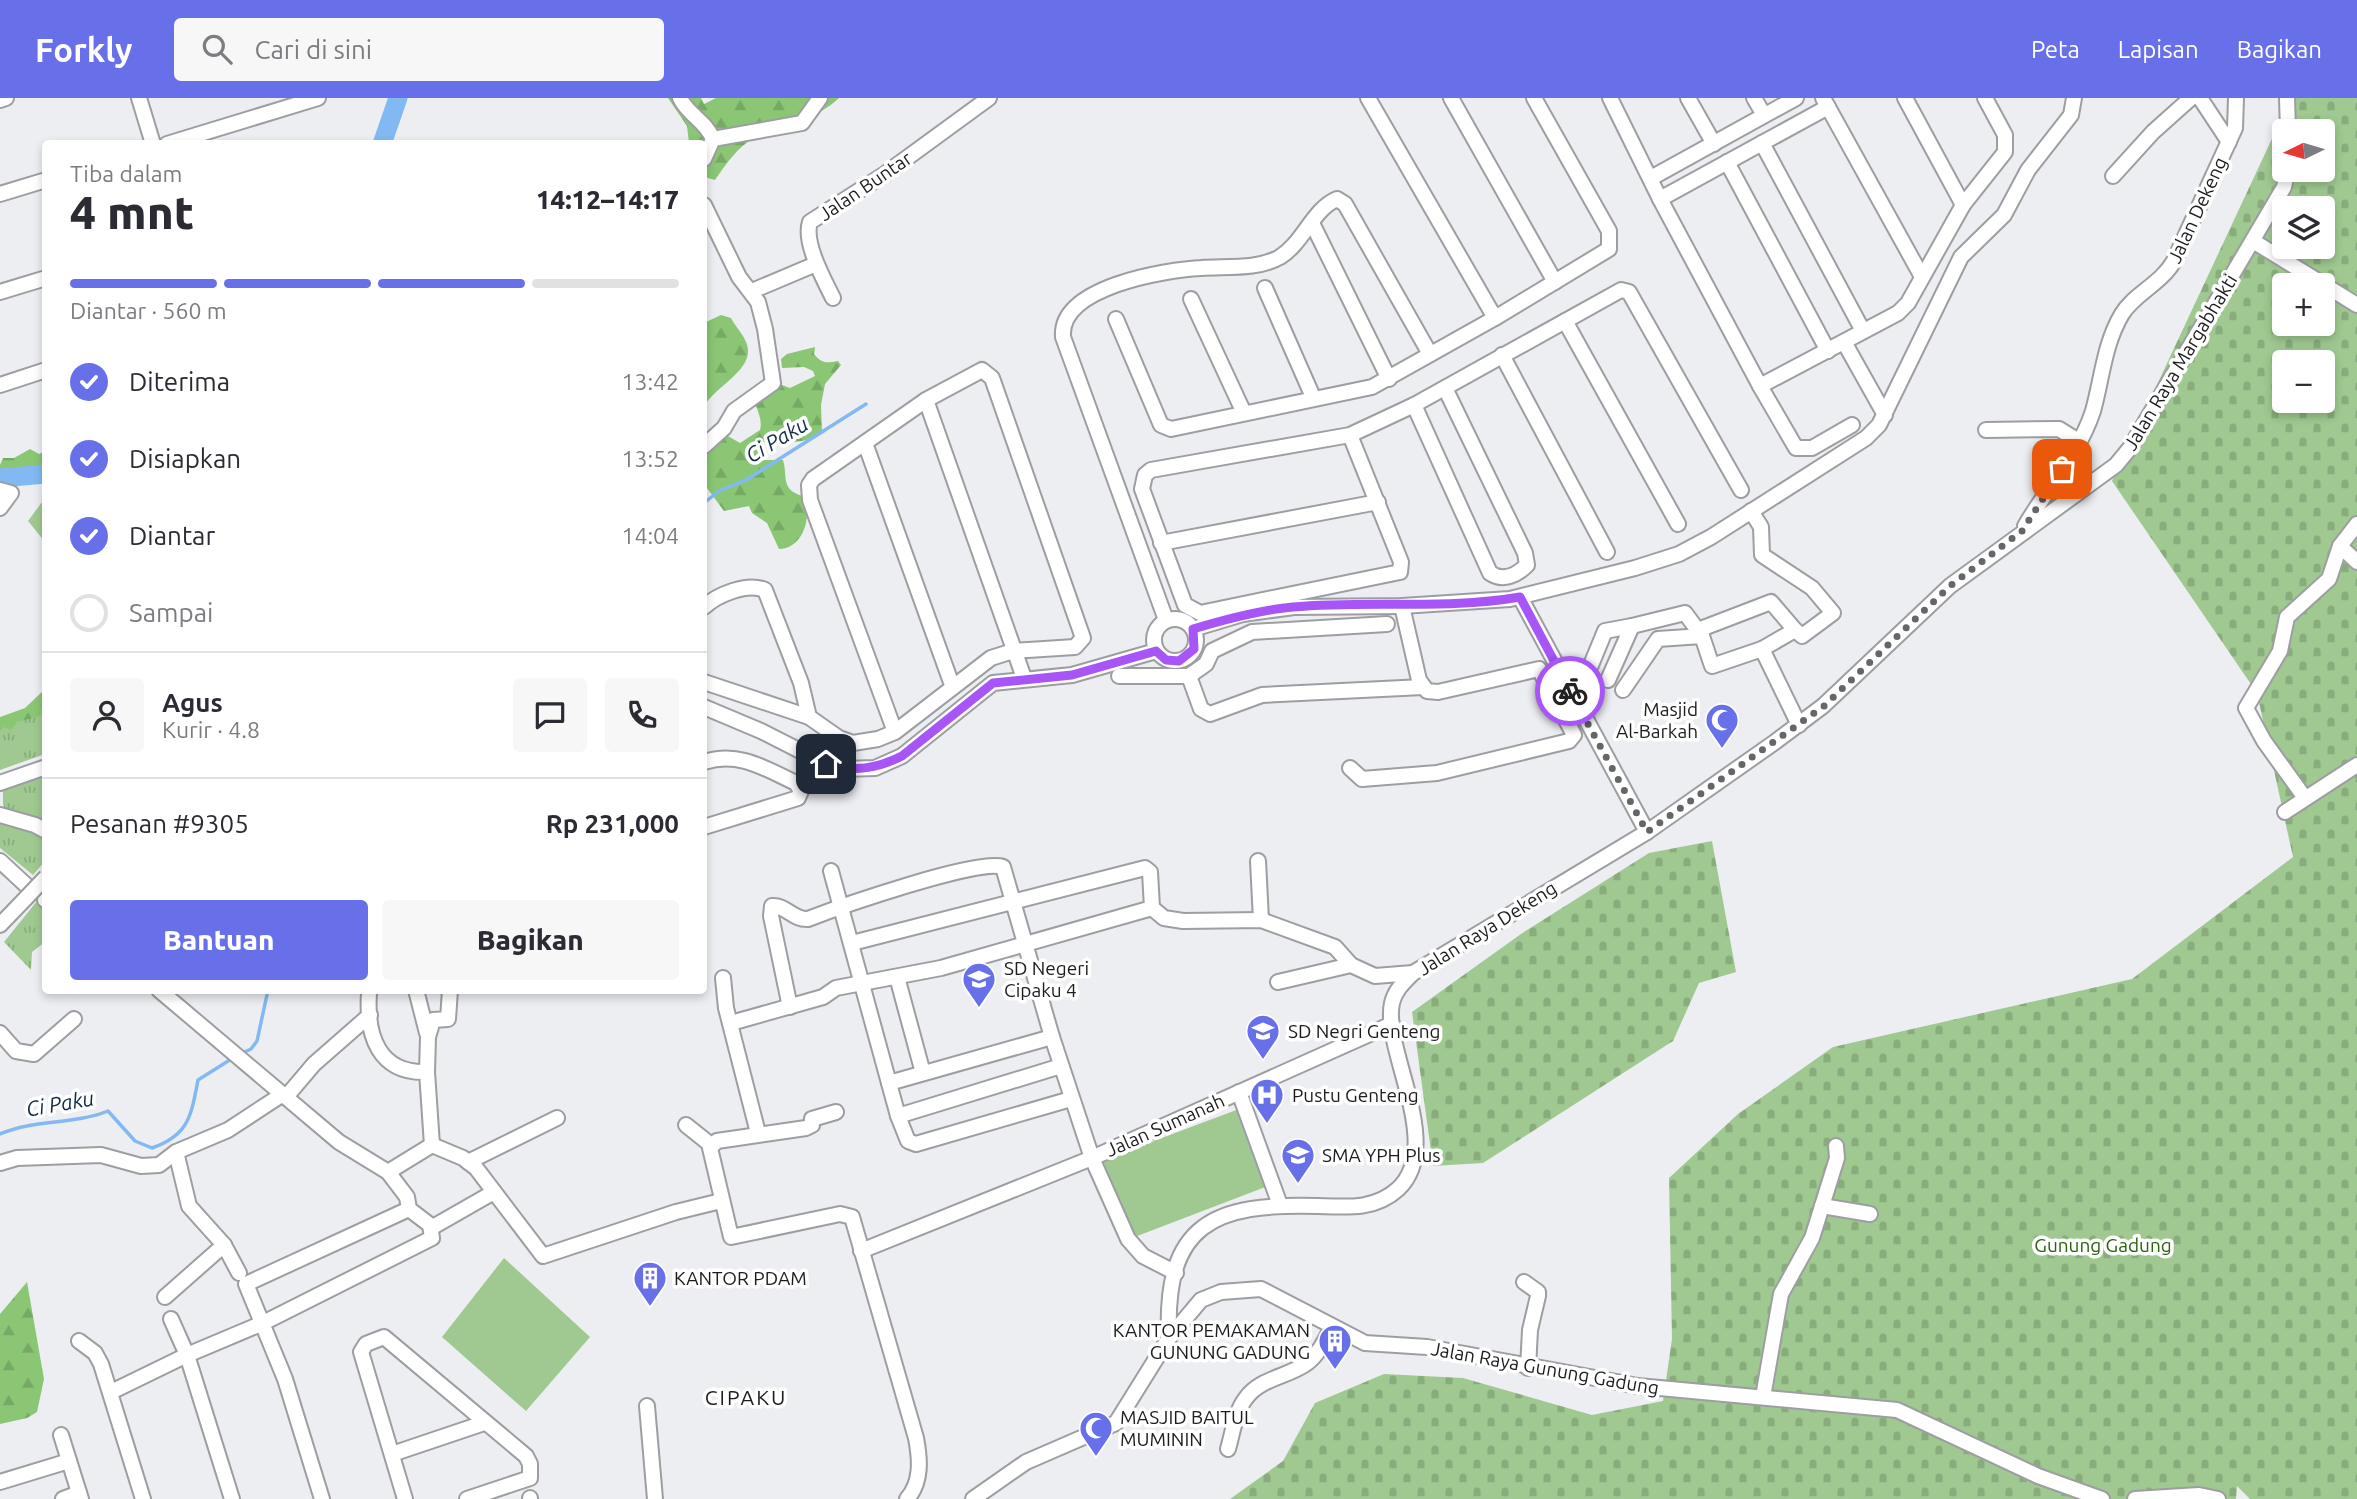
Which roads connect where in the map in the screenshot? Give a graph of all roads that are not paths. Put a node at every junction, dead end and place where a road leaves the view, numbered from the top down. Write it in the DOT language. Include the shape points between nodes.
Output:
graph roads {
  1 [pos="6,98"];
  2 [pos="139,98"];
  3 [pos="318,98"];
  4 [pos="680,98"];
  5 [pos="820,98"];
  6 [pos="989,98"];
  7 [pos="1368,98"];
  8 [pos="1451,98"];
  9 [pos="1534,98"];
  10 [pos="1610,98"];
  11 [pos="1688,98"];
  12 [pos="1754,98"];
  13 [pos="1796,98"];
  14 [pos="1905,98"];
  15 [pos="1985,98"];
  16 [pos="2074,98"];
  17 [pos="2191,98"];
  18 [pos="2200,98"];
  19 [pos="2236,98"];
  20 [pos="2287,98"];
  21 [pos="0,100"];
  22 [pos="1825,103"];
  23 [pos="1763,115"];
  24 [pos="2288,119"];
  25 [pos="713,139"];
  26 [pos="152,140"];
  27 [pos="180,140"];
  28 [pos="2229,142"];
  29 [pos="1762,143"];
  30 [pos="1714,144"];
  31 [pos="707,152"];
  32 [pos="1727,162"];
  33 [pos="2113,176"];
  34 [pos="1651,178"];
  35 [pos="42,181"];
  36 [pos="2285,182"];
  37 [pos="0,194"];
  38 [pos="1660,199"];
  39 [pos="1963,205"];
  40 [pos="707,211"];
  41 [pos="1312,223"];
  42 [pos="2253,241"];
  43 [pos="816,264"];
  44 [pos="1921,275"];
  45 [pos="42,279"];
  46 [pos="1555,282"];
  47 [pos="1265,288"];
  48 [pos="752,291"];
  49 [pos="0,292"];
  50 [pos="833,298"];
  51 [pos="1191,299"];
  52 [pos="2357,305"];
  53 [pos="1495,318"];
  54 [pos="1116,319"];
  55 [pos="1565,321"];
  56 [pos="1863,331"];
  57 [pos="1844,342"];
  58 [pos="1828,351"];
  59 [pos="1430,354"];
  60 [pos="1502,355"];
  61 [pos="42,371"];
  62 [pos="1389,379"];
  63 [pos="0,385"];
  64 [pos="1760,386"];
  65 [pos="1445,388"];
  66 [pos="1313,397"];
  67 [pos="926,400"];
  68 [pos="1414,405"];
  69 [pos="1244,413"];
  70 [pos="1885,415"];
  71 [pos="1852,425"];
  72 [pos="1986,430"];
  73 [pos="1350,435"];
  74 [pos="2080,442"];
  75 [pos="707,443"];
  76 [pos="865,443"];
  77 [pos="0,490"];
  78 [pos="1741,490"];
  79 [pos="1378,502"];
  80 [pos="0,508"];
  81 [pos="1751,511"];
  82 [pos="1678,524"];
  83 [pos="2357,524"];
  84 [pos="2022,531"];
  85 [pos="1161,543"];
  86 [pos="2001,546"];
  87 [pos="2340,546"];
  88 [pos="1607,552"];
  89 [pos="2357,562"];
  90 [pos="1520,571"];
  91 [pos="1505,577"];
  92 [pos="1519,597"];
  93 [pos="707,605"];
  94 [pos="1402,606"];
  95 [pos="1166,620"];
  96 [pos="1387,624"];
  97 [pos="1632,625"];
  98 [pos="1193,629"];
  99 [pos="1795,630"];
  100 [pos="1700,633"];
  101 [pos="1762,649"];
  102 [pos="1013,651"];
  103 [pos="1156,651"];
  104 [pos="1591,665"];
  105 [pos="1119,676"];
  106 [pos="1189,676"];
  107 [pos="1024,678"];
  108 [pos="1608,680"];
  109 [pos="707,683"];
  110 [pos="952,685"];
  111 [pos="1423,687"];
  112 [pos="1623,690"];
  113 [pos="707,708"];
  114 [pos="809,717"];
  115 [pos="1798,724"];
  116 [pos="895,732"];
  117 [pos="707,761"];
  118 [pos="2357,765"];
  119 [pos="42,768"];
  120 [pos="1350,768"];
  121 [pos="0,783"];
  122 [pos="2305,798"];
  123 [pos="2285,812"];
  124 [pos="0,815"];
  125 [pos="707,826"];
  126 [pos="42,829"];
  127 [pos="1647,832"];
  128 [pos="0,861"];
  129 [pos="1258,861"];
  130 [pos="831,871"];
  131 [pos="42,880"];
  132 [pos="27,892"];
  133 [pos="1013,901"];
  134 [pos="841,906"];
  135 [pos="1153,908"];
  136 [pos="1261,920"];
  137 [pos="0,925"];
  138 [pos="852,943"];
  139 [pos="1025,944"];
  140 [pos="1351,965"];
  141 [pos="1413,973"];
  142 [pos="897,977"];
  143 [pos="723,978"];
  144 [pos="1278,982"];
  145 [pos="862,984"];
  146 [pos="164,994"];
  147 [pos="369,994"];
  148 [pos="417,994"];
  149 [pos="450,994"];
  150 [pos="790,1007"];
  151 [pos="370,1015"];
  152 [pos="74,1019"];
  153 [pos="731,1023"];
  154 [pos="1392,1024"];
  155 [pos="0,1033"];
  156 [pos="428,1037"];
  157 [pos="1052,1037"];
  158 [pos="1061,1066"];
  159 [pos="427,1072"];
  160 [pos="923,1073"];
  161 [pos="889,1083"];
  162 [pos="1239,1093"];
  163 [pos="285,1096"];
  164 [pos="1071,1099"];
  165 [pos="835,1112"];
  166 [pos="898,1116"];
  167 [pos="557,1118"];
  168 [pos="686,1125"];
  169 [pos="758,1133"];
  170 [pos="432,1145"];
  171 [pos="711,1145"];
  172 [pos="1836,1146"];
  173 [pos="176,1152"];
  174 [pos="1092,1158"];
  175 [pos="468,1162"];
  176 [pos="0,1163"];
  177 [pos="388,1172"];
  178 [pos="494,1192"];
  179 [pos="721,1201"];
  180 [pos="1280,1205"];
  181 [pos="1822,1206"];
  182 [pos="409,1209"];
  183 [pos="1870,1214"];
  184 [pos="431,1228"];
  185 [pos="224,1245"];
  186 [pos="861,1251"];
  187 [pos="239,1273"];
  188 [pos="1176,1273"];
  189 [pos="1524,1282"];
  190 [pos="165,1297"];
  191 [pos="171,1319"];
  192 [pos="263,1323"];
  193 [pos="1332,1327"];
  194 [pos="1169,1338"];
  195 [pos="79,1341"];
  196 [pos="187,1354"];
  197 [pos="1528,1368"];
  198 [pos="111,1392"];
  199 [pos="1763,1397"];
  200 [pos="647,1406"];
  201 [pos="484,1423"];
  202 [pos="61,1435"];
  203 [pos="1228,1449"];
  204 [pos="392,1454"];
  205 [pos="69,1461"];
  206 [pos="0,1482"];
  207 [pos="80,1496"];
  208 [pos="63,1499"];
  209 [pos="143,1499"];
  210 [pos="232,1499"];
  211 [pos="322,1499"];
  212 [pos="405,1499"];
  213 [pos="467,1499"];
  214 [pos="655,1499"];
  215 [pos="907,1499"];
  216 [pos="973,1499"];
  217 [pos="2102,1499"];
  218 [pos="2135,1499"];
  219 [pos="2218,1499"];
  1 -- 21 [label="street"];
  2 -- 26 [label="street"];
  3 -- 27 [label="street"];
  4 -- 25 [label="street"];
  5 -- 25 [label="street" via="802,123"];
  6 -- 43 [label="street, Jalan Buntar" via="886,174 810,222"];
  7 -- 53 [label="street"];
  8 -- 46 [label="street"];
  9 -- 46 [label="street" via="1612,239 1609,249"];
  10 -- 34 [label="street"];
  11 -- 30 [label="street"];
  12 -- 23 [label="street"];
  13 -- 23 [label="street"];
  14 -- 39 [label="street"];
  15 -- 39 [label="street" via="2007,146"];
  16 -- 70 [label="street" via="2071,115 2028,170 1998,223 1961,257"];
  17 -- 33 [label="street"];
  18 -- 28 [label="street"];
  19 -- 28 [label="street, Jalan Dekeng" via="2235,128"];
  20 -- 24 [label="street"];
  22 -- 29 [label="street"];
  22 -- 44 [label="street"];
  23 -- 30 [label="street"];
  25 -- 31 [label="street"];
  28 -- 74 [label="street, Jalan Dekeng" via="2168,271 2121,316"];
  29 -- 32 [label="street"];
  29 -- 56 [label="street"];
  30 -- 34 [label="street"];
  32 -- 38 [label="street"];
  32 -- 58 [label="street"];
  34 -- 38 [label="street"];
  35 -- 37 [label="street"];
  36 -- 42 [label="street, Jalan Raya Margabhakti"];
  38 -- 64 [label="street"];
  39 -- 44 [label="street"];
  40 -- 48 [label="street" via="739,277"];
  41 -- 59 [label="street" via="1332,201 1345,204"];
  41 -- 62 [label="street"];
  41 -- 95 [label="street" via="1280,257 1255,265 1145,276 1093,294 1078,303 1064,322 1063,337"];
  42 -- 52 [label="street"];
  42 -- 84 [label="street, Jalan Raya Margabhakti" via="2123,457"];
  43 -- 48 [label="street"];
  43 -- 50 [label="street"];
  44 -- 56 [label="street" via="1903,308"];
  45 -- 49 [label="street"];
  46 -- 53 [label="street"];
  47 -- 66 [label="street"];
  48 -- 75 [label="street" via="763,319 773,385 734,411"];
  51 -- 69 [label="street"];
  53 -- 59 [label="street"];
  54 -- 69 [label="street" via="1165,428"];
  55 -- 60 [label="street"];
  55 -- 78 [label="street" via="1621,290 1629,292"];
  55 -- 82 [label="street"];
  56 -- 57 [label="street"];
  57 -- 58 [label="street"];
  57 -- 70 [label="street"];
  58 -- 64 [label="street"];
  59 -- 62 [label="street"];
  60 -- 65 [label="street"];
  60 -- 88 [label="street"];
  61 -- 63 [label="street"];
  62 -- 66 [label="street" via="1354,392"];
  64 -- 71 [label="street" via="1796,448 1812,448"];
  65 -- 68 [label="street"];
  65 -- 90 [label="street" via="1525,553 1527,565"];
  66 -- 69 [label="street"];
  67 -- 76 [label="street"];
  67 -- 102 [label="street"];
  67 -- 102 [label="street" via="975,372 988,372 1082,631 1083,638 1075,647"];
  68 -- 73 [label="street"];
  68 -- 91 [label="street" via="1490,572"];
  70 -- 81 [label="street" via="1866,438"];
  72 -- 74 [label="street" via="2059,429"];
  73 -- 79 [label="street"];
  73 -- 85 [label="street" via="1151,470 1142,489"];
  74 -- 84 [label="street, Jalan Dekeng"];
  76 -- 110 [label="street"];
  76 -- 116 [label="street" via="813,479 809,493"];
  77 -- 80 [label="street" via="11,493"];
  79 -- 85 [label="street"];
  79 -- 85 [label="street" via="1401,562 1400,572 1200,613 1185,605"];
  81 -- 92 [label="street" via="1679,554"];
  81 -- 99 [label="street" via="1761,527 1762,555 1812,588 1833,613 1802,636"];
  83 -- 87 [label="street"];
  84 -- 86 [label="street, Jalan Raya Margabhakti"];
  86 -- 115 [label="street, Jalan Raya Dekeng" via="1950,586 1824,706"];
  87 -- 89 [label="street"];
  87 -- 122 [label="street" via="2329,579 2287,617 2280,651 2246,708"];
  90 -- 91 [label="street"];
  90 -- 92 [label="street"];
  91 -- 92 [label="street"];
  92 -- 94 [label="street"];
  92 -- 127 [label="street"];
  93 -- 114 [label="street" via="719,596 751,587 765,590 801,683"];
  94 -- 98 [label="street" via="1281,608"];
  94 -- 111 [label="street"];
  95 -- 98 [label="street" via="1182,620"];
  95 -- 103 [label="street" via="1154,633"];
  96 -- 106 [label="street" via="1252,632 1212,651 1206,664"];
  97 -- 100 [label="street" via="1685,613"];
  97 -- 104 [label="street" via="1605,631"];
  97 -- 108 [label="street"];
  98 -- 103 [label="street" via="1196,642 1186,659 1173,662"];
  99 -- 100 [label="street" via="1771,603"];
  99 -- 101 [label="street"];
  100 -- 101 [label="street" via="1712,666"];
  100 -- 112 [label="street" via="1658,639"];
  101 -- 115 [label="street"];
  102 -- 107 [label="street"];
  102 -- 110 [label="street" via="991,659"];
  103 -- 107 [label="street" via="1072,675"];
  105 -- 106 [label="street"];
  106 -- 111 [label="street" via="1201,709 1210,714 1262,695"];
  107 -- 113 [label="street" via="993,683 902,756 875,768 826,764"];
  109 -- 114 [label="street"];
  110 -- 116 [label="street"];
  111 -- 120 [label="street" via="1438,692 1539,669 1574,735 1569,741 1437,773 1362,779"];
  114 -- 116 [label="street" via="853,743"];
  115 -- 127 [label="street, Jalan Raya Dekeng"];
  117 -- 125 [label="street" via="740,758 796,783 801,791 798,798"];
  118 -- 122 [label="street"];
  119 -- 121 [label="street"];
  122 -- 123 [label="street"];
  124 -- 126 [label="street"];
  127 -- 141 [label="street, Jalan Raya Dekeng"];
  128 -- 132 [label="street"];
  129 -- 136 [label="street"];
  130 -- 134 [label="street"];
  131 -- 132 [label="street, bridge"];
  132 -- 137 [label="street"];
  133 -- 134 [label="street" via="1005,871 996,864"];
  133 -- 135 [label="street" via="1145,868 1150,872"];
  133 -- 138 [label="street"];
  133 -- 139 [label="street"];
  134 -- 138 [label="street"];
  134 -- 150 [label="street" via="804,919 779,906 771,908"];
  135 -- 136 [label="street" via="1164,918 1183,921"];
  135 -- 139 [label="street"];
  136 -- 140 [label="street" via="1335,947"];
  138 -- 145 [label="street"];
  139 -- 142 [label="street"];
  139 -- 157 [label="street"];
  140 -- 141 [label="street" via="1375,976"];
  140 -- 144 [label="street"];
  141 -- 154 [label="street, Jalan Raya Dekeng" via="1392,1001"];
  142 -- 145 [label="street"];
  142 -- 160 [label="street"];
  143 -- 153 [label="street"];
  145 -- 150 [label="street" via="836,988"];
  145 -- 161 [label="street"];
  146 -- 163 [label="street"];
  147 -- 151 [label="street"];
  148 -- 156 [label="street"];
  149 -- 156 [label="street" via="447,1019 433,1020"];
  150 -- 153 [label="street"];
  151 -- 159 [label="street" via="380,1054 392,1066"];
  151 -- 163 [label="street" via="314,1063"];
  152 -- 155 [label="street" via="34,1054 16,1051"];
  153 -- 169 [label="street"];
  154 -- 162 [label="street, Jalan Sumanah"];
  154 -- 180 [label="street, Jalan Raya Dekeng" via="1414,1125 1408,1177 1396,1191 1372,1204"];
  156 -- 159 [label="street"];
  157 -- 158 [label="street"];
  157 -- 160 [label="street"];
  158 -- 164 [label="street"];
  158 -- 166 [label="street"];
  159 -- 170 [label="street"];
  160 -- 161 [label="street"];
  161 -- 166 [label="street"];
  162 -- 174 [label="street, Jalan Sumanah"];
  162 -- 180 [label="street"];
  163 -- 173 [label="street" via="228,1130"];
  163 -- 177 [label="street" via="339,1142"];
  164 -- 166 [label="street" via="916,1144 908,1141"];
  164 -- 174 [label="street"];
  165 -- 169 [label="street" via="812,1119 806,1128"];
  167 -- 175 [label="street"];
  168 -- 171 [label="street"];
  169 -- 171 [label="street"];
  170 -- 175 [label="street"];
  170 -- 177 [label="street"];
  171 -- 179 [label="street"];
  172 -- 181 [label="street" via="1837,1158"];
  173 -- 176 [label="street" via="159,1166 150,1167 101,1155 17,1158"];
  173 -- 185 [label="street" via="189,1206"];
  174 -- 186 [label="street, Jalan Sumanah"];
  174 -- 188 [label="street" via="1128,1239 1143,1256"];
  175 -- 178 [label="street"];
  177 -- 182 [label="street" via="407,1197"];
  178 -- 179 [label="street" via="543,1256"];
  178 -- 184 [label="street"];
  179 -- 186 [label="street" via="731,1237 847,1213"];
  180 -- 188 [label="street, Jalan Raya Dekeng" via="1239,1211 1196,1231 1183,1246"];
  181 -- 183 [label="street"];
  181 -- 199 [label="street" via="1812,1238 1781,1294"];
  182 -- 184 [label="street"];
  182 -- 192 [label="street" via="246,1284"];
  184 -- 192 [label="street" via="428,1242"];
  185 -- 187 [label="street"];
  185 -- 190 [label="street"];
  186 -- 215 [label="street" via="919,1454 916,1483"];
  188 -- 194 [label="street, Jalan Raya Dekeng"];
  189 -- 197 [label="street" via="1538,1292"];
  191 -- 196 [label="street"];
  192 -- 196 [label="street"];
  192 -- 211 [label="street"];
  193 -- 194 [label="street, Jalan Raya Gunung Gadung" via="1273,1293 1237,1289 1202,1300"];
  193 -- 197 [label="street, Jalan Raya Gunung Gadung" via="1365,1343 1427,1347"];
  193 -- 203 [label="street" via="1306,1364 1248,1395 1238,1411"];
  194 -- 216 [label="street, Jalan Raya Gunung Gadung" via="1116,1423 1026,1462"];
  195 -- 198 [label="street" via="94,1353"];
  196 -- 198 [label="street"];
  196 -- 210 [label="street"];
  197 -- 199 [label="street, Jalan Raya Gunung Gadung" via="1639,1386"];
  198 -- 209 [label="street"];
  199 -- 217 [label="street, Jalan Raya Gunung Gadung" via="1897,1410 2038,1476"];
  200 -- 214 [label="street"];
  201 -- 204 [label="street"];
  201 -- 204 [label="street" via="391,1340 381,1338 360,1352"];
  201 -- 213 [label="street" via="526,1456 530,1478"];
  202 -- 205 [label="street"];
  204 -- 212 [label="street"];
  205 -- 206 [label="street"];
  205 -- 207 [label="street"];
  207 -- 208 [label="street"];
  218 -- 219 [label="street" via="2199,1495"];
}
